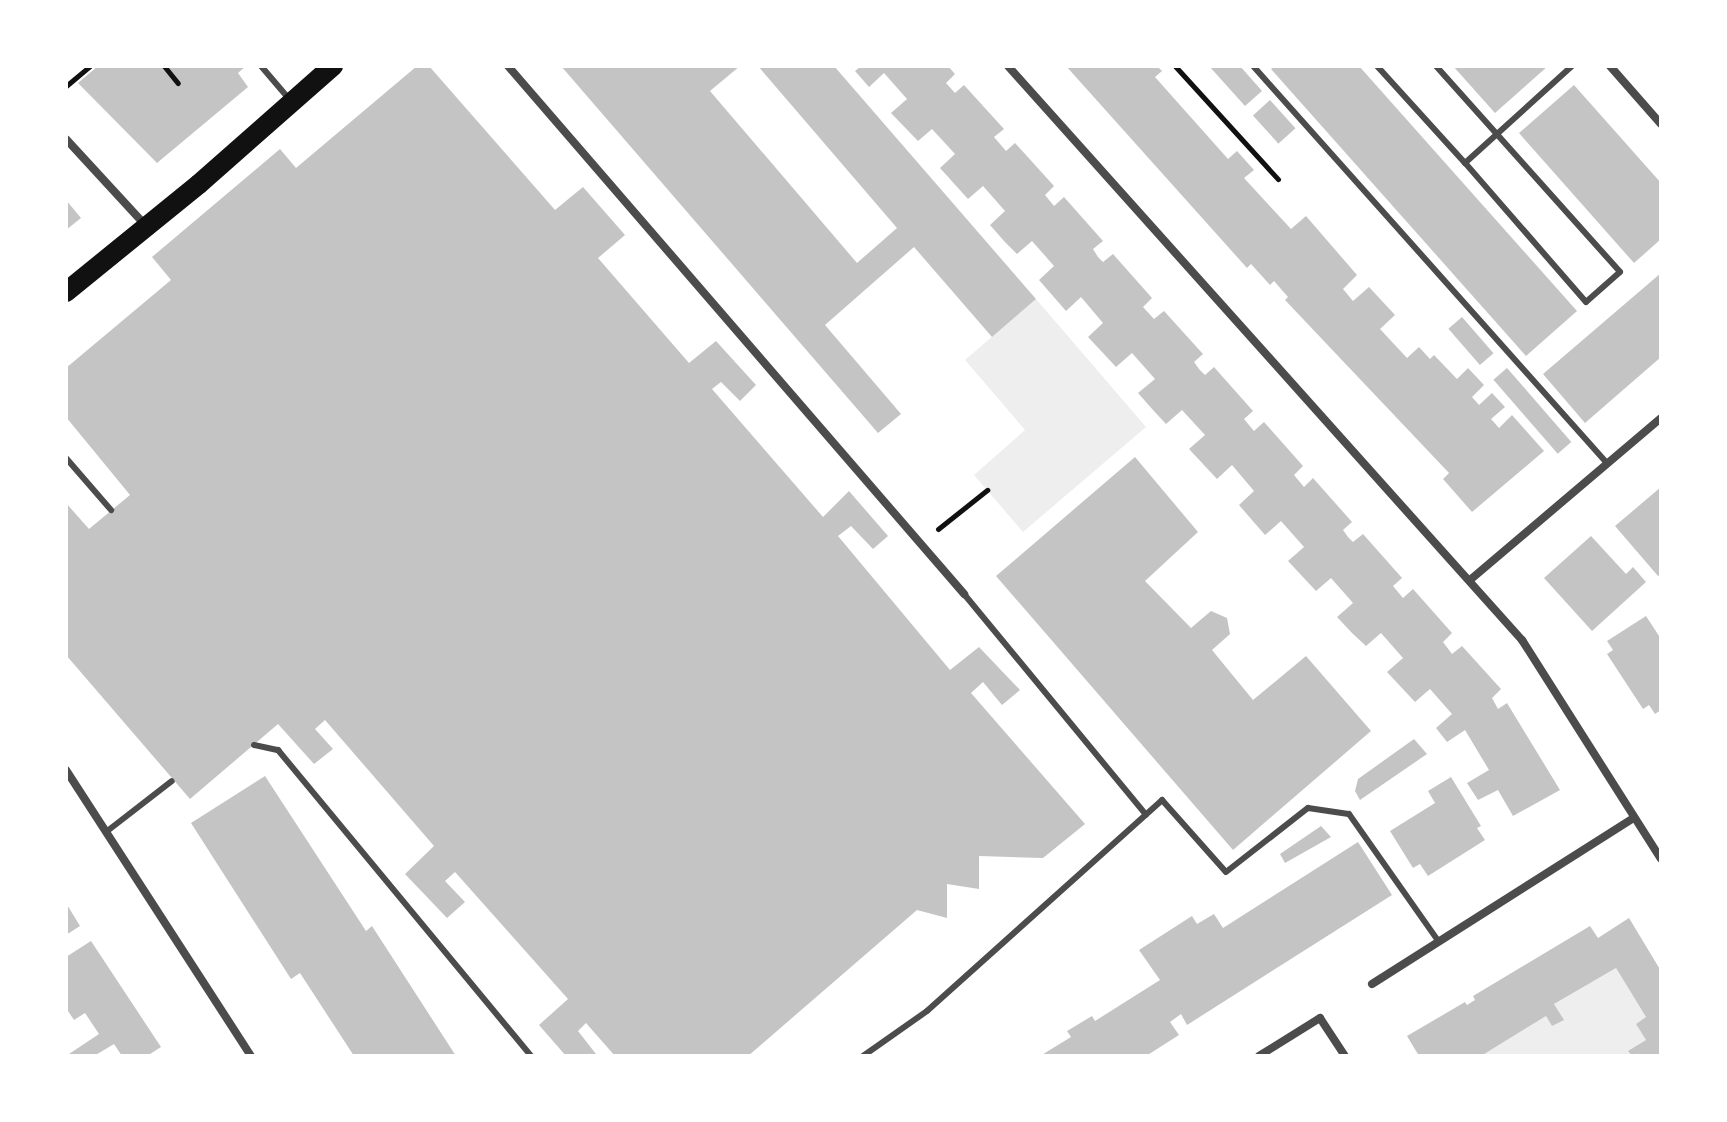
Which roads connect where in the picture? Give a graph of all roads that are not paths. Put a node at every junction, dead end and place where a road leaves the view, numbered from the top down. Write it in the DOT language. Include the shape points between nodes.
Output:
graph roads {
  1 [pos="261,66"];
  2 [pos="333,66"];
  3 [pos="508,66"];
  4 [pos="1008,66"];
  5 [pos="1377,66"];
  6 [pos="1436,66"];
  7 [pos="1572,66"];
  8 [pos="1610,66"];
  9 [pos="1254,67"];
  10 [pos="293,103"];
  11 [pos="1661,124"];
  12 [pos="1497,134"];
  13 [pos="66,139"];
  14 [pos="1465,163"];
  15 [pos="147,227"];
  16 [pos="66,292"];
  17 [pos="1661,418"];
  18 [pos="66,458"];
  19 [pos="1607,463"];
  20 [pos="111,510"];
  21 [pos="1470,580"];
  22 [pos="964,594"];
  23 [pos="254,745"];
  24 [pos="66,770"];
  25 [pos="172,781"];
  26 [pos="1146,815"];
  27 [pos="1634,818"];
  28 [pos="106,832"];
  29 [pos="1661,859"];
  30 [pos="1439,942"];
  31 [pos="1372,984"];
  32 [pos="251,1056"];
  33 [pos="531,1056"];
  34 [pos="863,1056"];
  35 [pos="1259,1056"];
  36 [pos="1345,1056"];
  1 -- 10 [label="lane"];
  2 -- 10 [label="main road"];
  3 -- 22 [label="street"];
  4 -- 21 [label="street"];
  5 -- 14 [label="lane"];
  6 -- 12 [label="lane"];
  7 -- 12 [label="lane"];
  8 -- 11 [label="street"];
  9 -- 19 [label="lane"];
  10 -- 15 [label="main road"];
  12 -- 14 [label="lane"];
  12 -- 14 [label="lane" via="1620,272 1586,302"];
  13 -- 15 [label="street"];
  15 -- 16 [label="main road"];
  17 -- 19 [label="street"];
  18 -- 20 [label="lane"];
  19 -- 21 [label="street"];
  21 -- 27 [label="street" via="1522,640"];
  22 -- 26 [label="lane"];
  23 -- 33 [label="lane" via="278,750"];
  24 -- 28 [label="street"];
  25 -- 28 [label="lane"];
  26 -- 30 [label="lane" via="1162,800 1226,872 1308,808 1349,814"];
  26 -- 34 [label="lane" via="927,1011"];
  27 -- 29 [label="street"];
  27 -- 30 [label="street"];
  28 -- 32 [label="street"];
  30 -- 31 [label="street"];
  35 -- 36 [label="street" via="1320,1018"];
}
